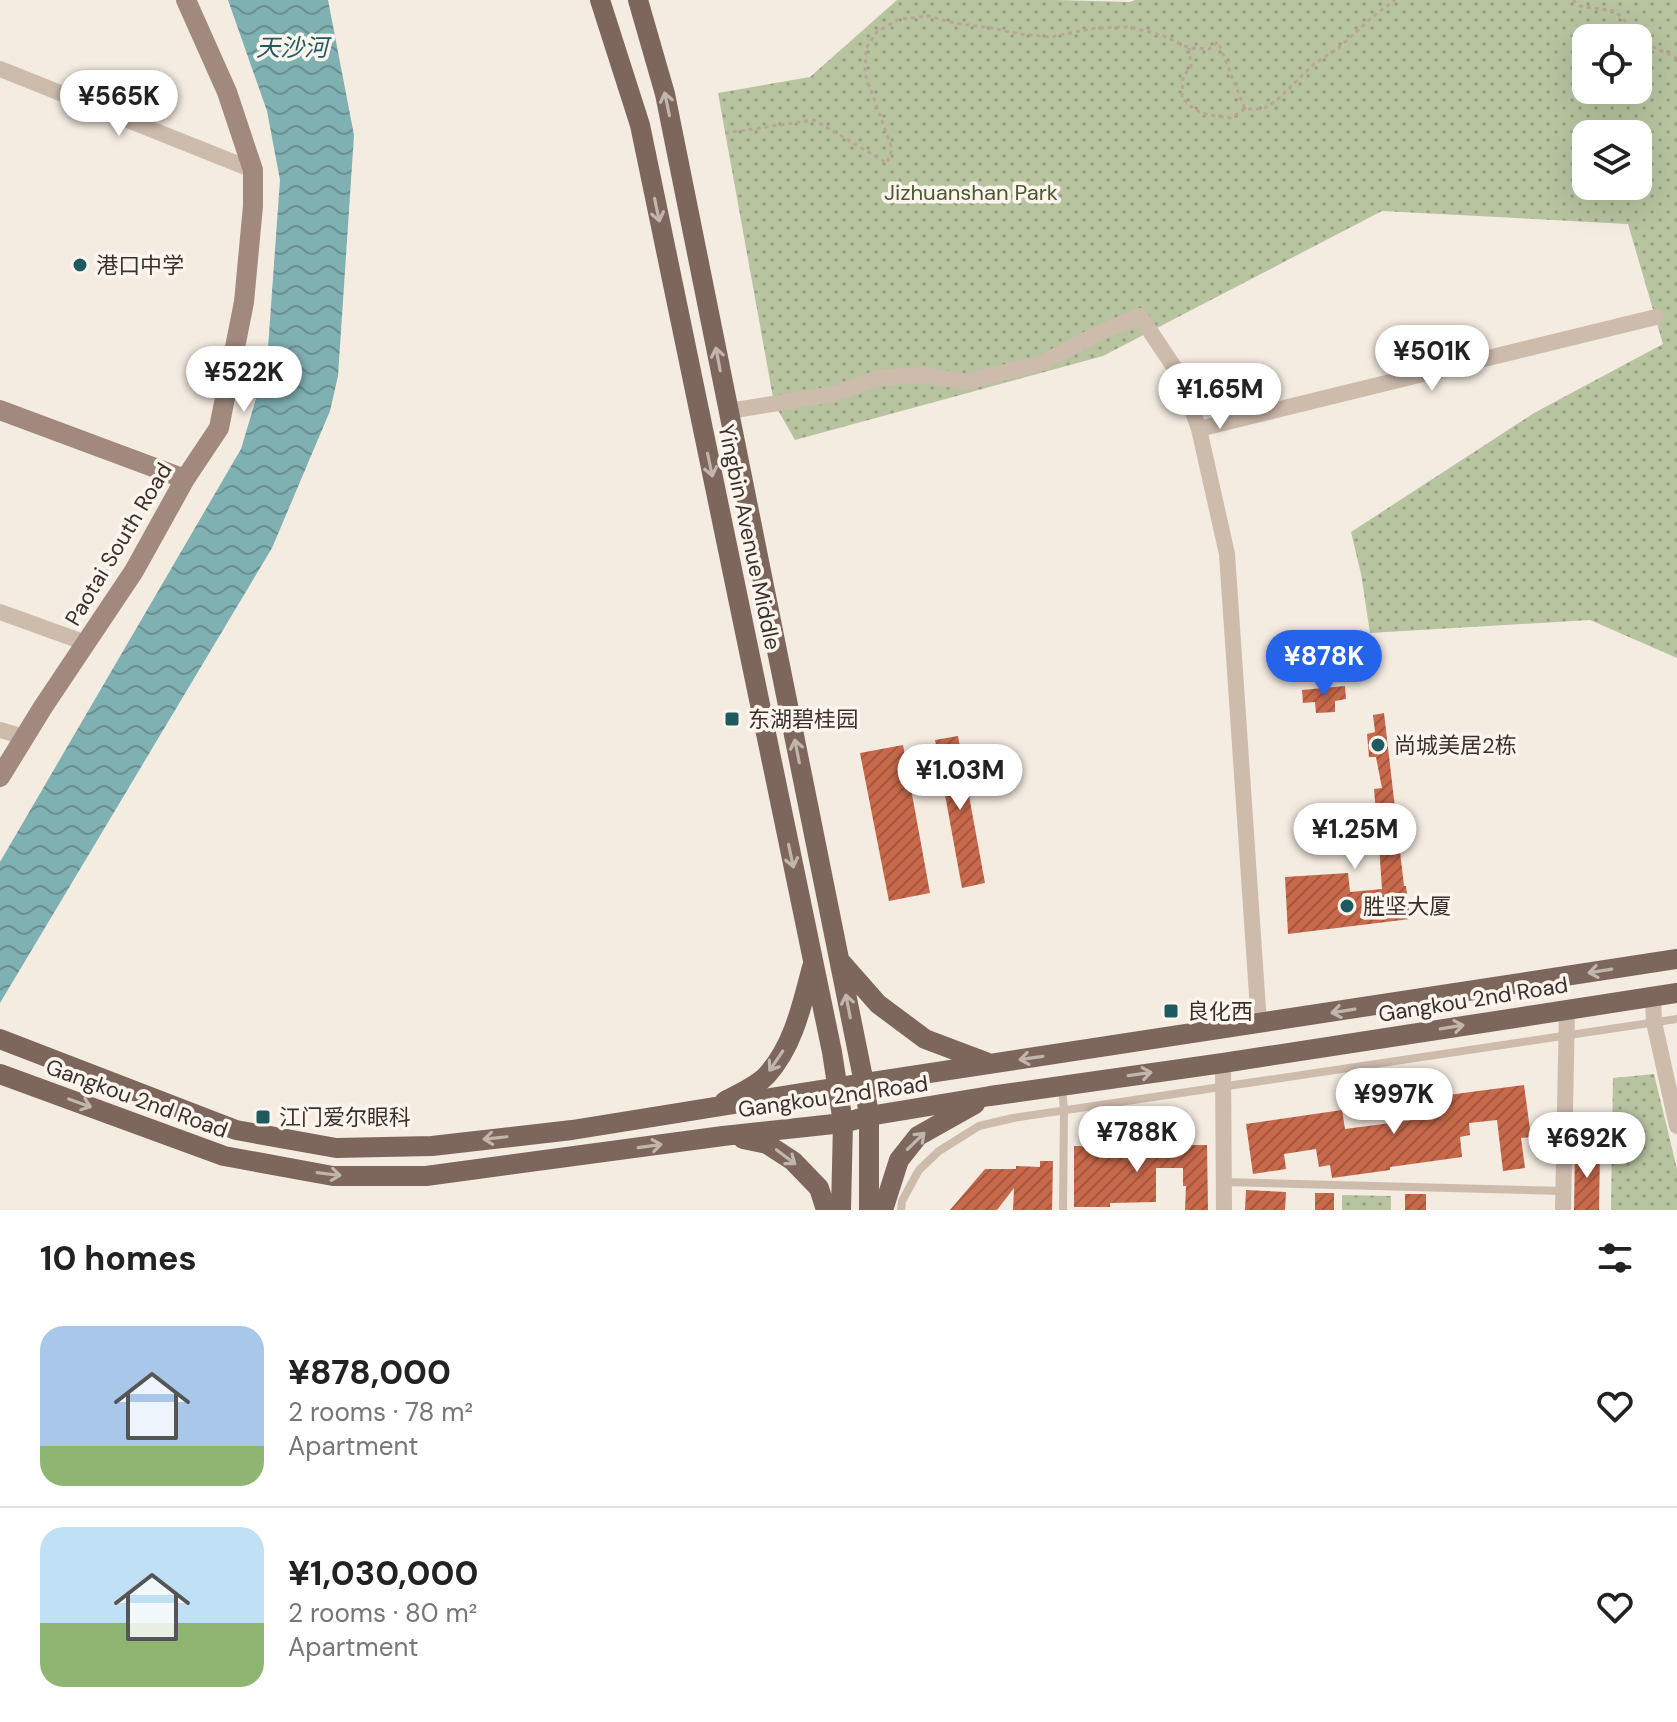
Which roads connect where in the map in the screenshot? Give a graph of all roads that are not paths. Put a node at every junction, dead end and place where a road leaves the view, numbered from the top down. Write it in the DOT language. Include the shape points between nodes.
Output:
graph roads {
  1 [pos="186,0"];
  2 [pos="600,0"];
  3 [pos="638,0"];
  4 [pos="0,69"];
  5 [pos="253,170"];
  6 [pos="1656,317"];
  7 [pos="0,410"];
  8 [pos="729,411"];
  9 [pos="1199,429"];
  10 [pos="185,479"];
  11 [pos="0,612"];
  12 [pos="86,643"];
  13 [pos="0,730"];
  14 [pos="24,737"];
  15 [pos="0,777"];
  16 [pos="832,924"];
  17 [pos="806,928"];
  18 [pos="839,959"];
  19 [pos="1677,959"];
  20 [pos="813,963"];
  21 [pos="1677,993"];
  22 [pos="1653,997"];
  23 [pos="1567,1009"];
  24 [pos="1677,1019"];
  25 [pos="1654,1022"];
  26 [pos="1259,1024"];
  27 [pos="1566,1034"];
  28 [pos="0,1039"];
  29 [pos="1063,1054"];
  30 [pos="1223,1063"];
  31 [pos="990,1064"];
  32 [pos="2,1080"];
  33 [pos="864,1083"];
  34 [pos="1064,1085"];
  35 [pos="1223,1086"];
  36 [pos="838,1087"];
  37 [pos="990,1096"];
  38 [pos="716,1107"];
  39 [pos="1064,1110"];
  40 [pos="869,1116"];
  41 [pos="843,1123"];
  42 [pos="1677,1126"];
  43 [pos="572,1130"];
  44 [pos="723,1136"];
  45 [pos="577,1156"];
  46 [pos="1224,1182"];
  47 [pos="1563,1191"];
  48 [pos="826,1210"];
  49 [pos="841,1210"];
  50 [pos="869,1210"];
  51 [pos="883,1210"];
  52 [pos="901,1210"];
  53 [pos="1063,1210"];
  54 [pos="1224,1210"];
  55 [pos="1563,1210"];
  1 -- 5 [label="street, Paotai South Road" via="227,92"];
  2 -- 17 [label="main road, Yingbin Avenue Middle, one-way" via="640,125"];
  8 -- 3 [label="main road, Yingbin Avenue Middle, one-way" via="665,94"];
  4 -- 5 [label="street"];
  5 -- 10 [label="street, Paotai South Road" via="244,302 219,428"];
  6 -- 9 [label="street"];
  7 -- 10 [label="street"];
  8 -- 9 [label="street" via="834,394 878,378 924,375 966,382 1042,363 1140,316 1180,376"];
  16 -- 8 [label="main road, Yingbin Avenue Middle, one-way"];
  9 -- 26 [label="street" via="1227,554"];
  10 -- 12 [label="street, Paotai South Road"];
  11 -- 12 [label="street"];
  12 -- 14 [label="street, Paotai South Road"];
  13 -- 14 [label="street"];
  14 -- 15 [label="street, Paotai South Road"];
  16 -- 17 [label="street"];
  16 -- 18 [label="main road, Yingbin Avenue Middle"];
  17 -- 20 [label="main road, Yingbin Avenue Middle"];
  18 -- 31 [label="main road" via="878,1004 925,1039"];
  33 -- 18 [label="main road, Yingbin Avenue Middle, one-way"];
  19 -- 26 [label="main road, Gangkou 2nd Road, one-way"];
  20 -- 36 [label="main road, Yingbin Avenue Middle"];
  20 -- 38 [label="main road, one-way" via="798,1021 766,1076"];
  21 -- 22 [label="main road, Gangkou 2nd Road"];
  22 -- 23 [label="main road, Gangkou 2nd Road"];
  22 -- 25 [label="street"];
  23 -- 27 [label="street"];
  30 -- 23 [label="main road, Gangkou 2nd Road, one-way"];
  24 -- 25 [label="lane"];
  25 -- 27 [label="lane"];
  25 -- 42 [label="street"];
  26 -- 29 [label="main road, Gangkou 2nd Road"];
  27 -- 35 [label="lane"];
  27 -- 47 [label="street"];
  43 -- 28 [label="main road, Gangkou 2nd Road, one-way" via="432,1146 336,1148 236,1130"];
  29 -- 31 [label="main road, Gangkou 2nd Road, one-way"];
  29 -- 34 [label="main road"];
  34 -- 30 [label="main road, Gangkou 2nd Road, one-way"];
  30 -- 35 [label="street"];
  31 -- 33 [label="main road, Gangkou 2nd Road"];
  32 -- 45 [label="main road, Gangkou 2nd Road, one-way" via="224,1156 333,1176 426,1176"];
  33 -- 36 [label="main road, Gangkou 2nd Road"];
  33 -- 40 [label="main road, Yingbin Avenue Middle"];
  34 -- 37 [label="main road, Gangkou 2nd Road"];
  34 -- 39 [label="lane"];
  35 -- 39 [label="lane"];
  35 -- 46 [label="street"];
  36 -- 38 [label="main road, Gangkou 2nd Road"];
  36 -- 41 [label="main road, Yingbin Avenue Middle"];
  37 -- 40 [label="main road, Gangkou 2nd Road"];
  51 -- 37 [label="main road, one-way" via="899,1160 918,1136"];
  38 -- 43 [label="main road, Gangkou 2nd Road"];
  39 -- 52 [label="lane" via="979,1126 919,1170"];
  39 -- 53 [label="lane"];
  40 -- 41 [label="main road, Gangkou 2nd Road"];
  40 -- 50 [label="main road, Yingbin Avenue Middle"];
  41 -- 44 [label="main road, Gangkou 2nd Road"];
  41 -- 49 [label="main road, Yingbin Avenue Middle"];
  43 -- 45 [label="main road"];
  45 -- 44 [label="main road, Gangkou 2nd Road, one-way"];
  44 -- 48 [label="main road, one-way" via="767,1144 793,1161 819,1188"];
  46 -- 47 [label="lane"];
  46 -- 54 [label="street"];
  47 -- 55 [label="street"];
}
